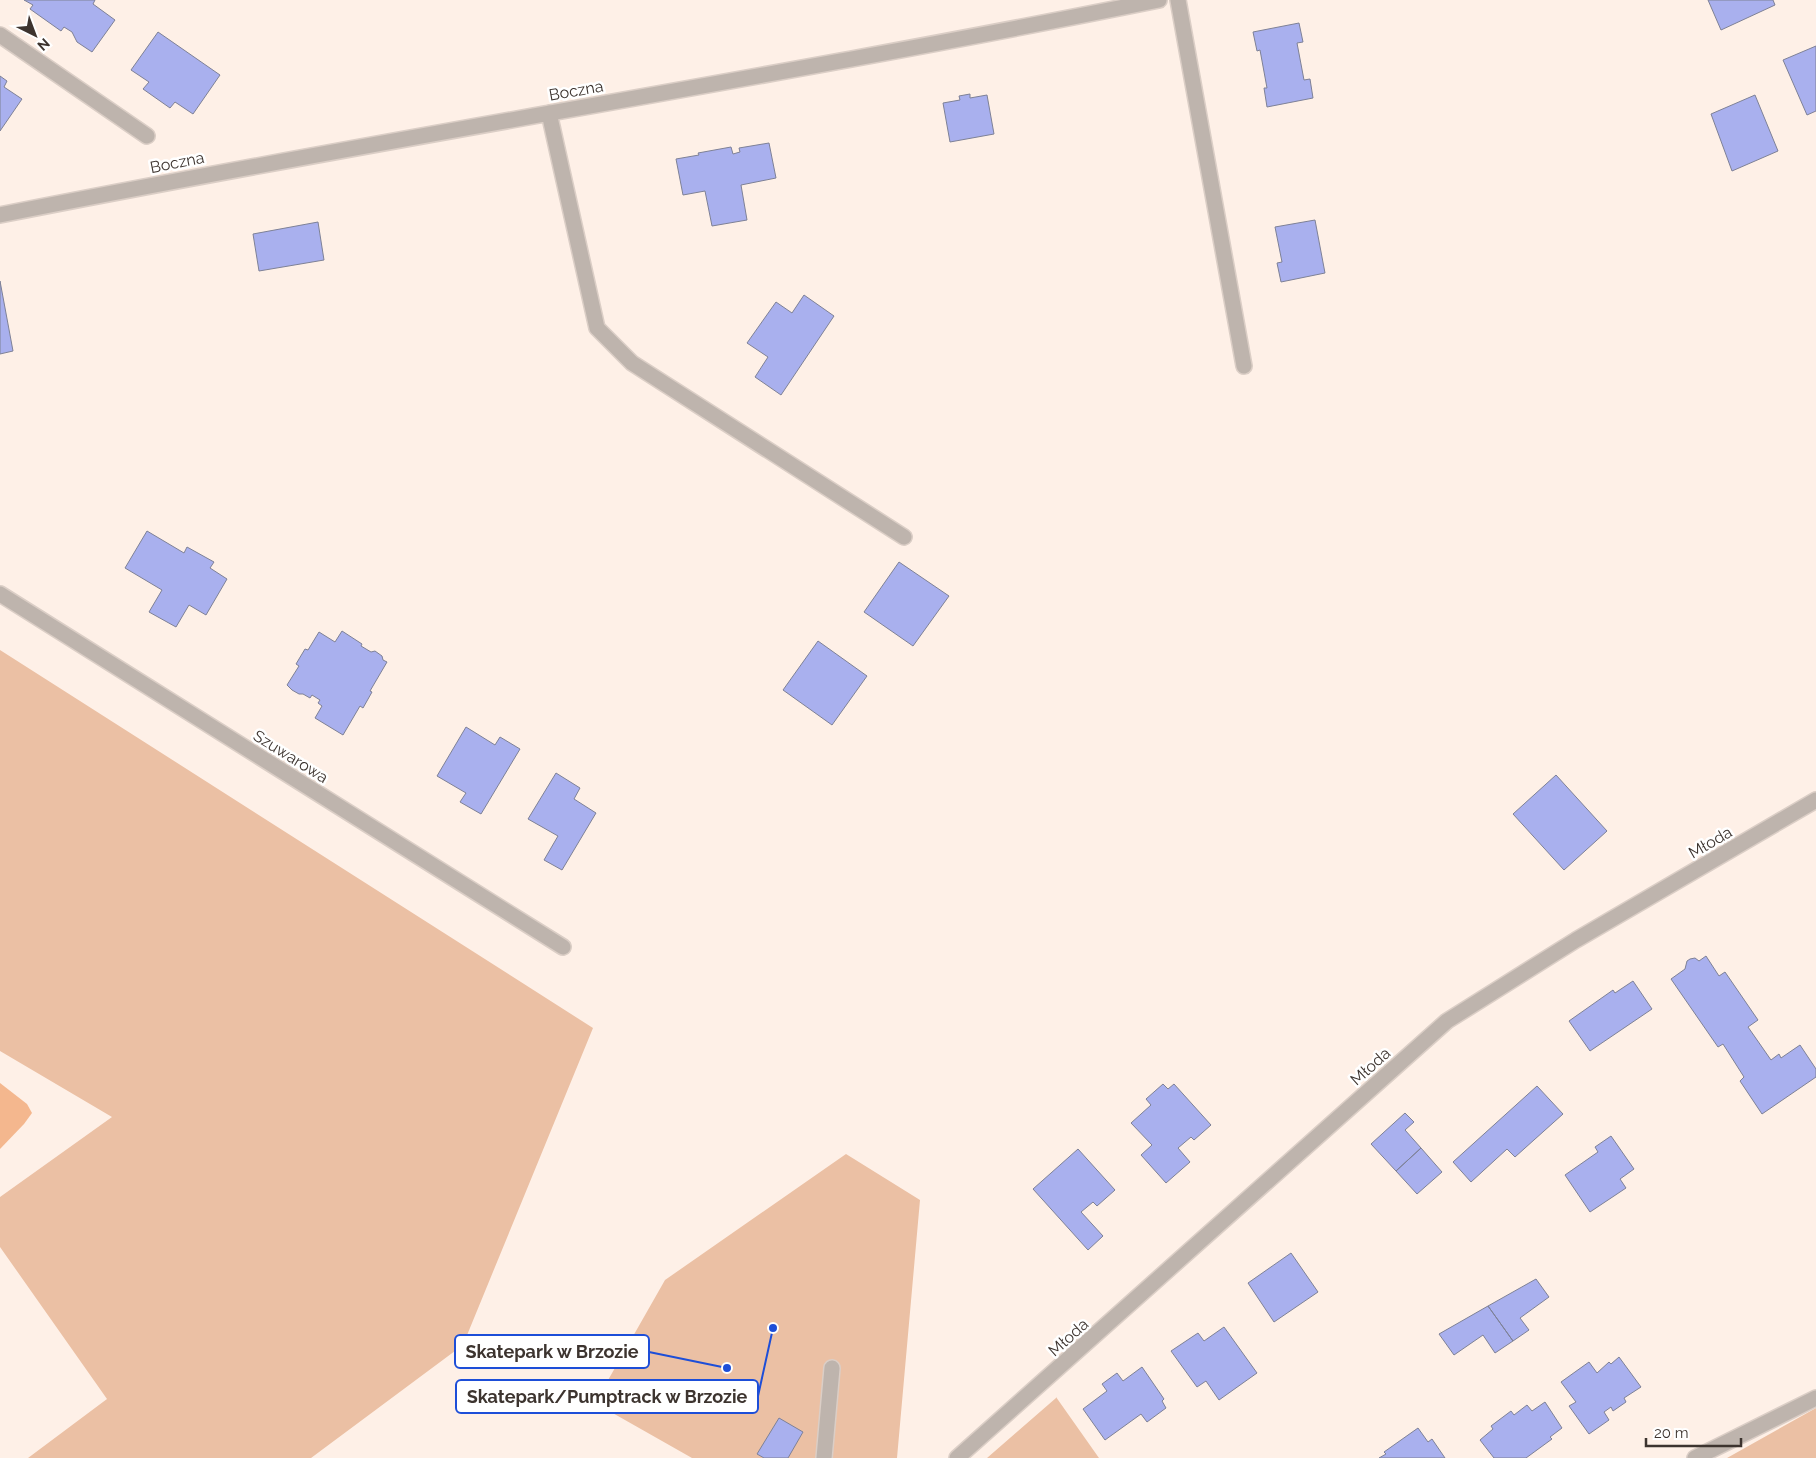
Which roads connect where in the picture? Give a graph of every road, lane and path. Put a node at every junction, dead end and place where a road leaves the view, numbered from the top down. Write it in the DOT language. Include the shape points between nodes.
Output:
graph roads {
  1 [pos="1159,0"];
  2 [pos="1178,0"];
  3 [pos="0,35"];
  4 [pos="549,113"];
  5 [pos="147,136"];
  6 [pos="0,215"];
  7 [pos="1244,366"];
  8 [pos="904,537"];
  9 [pos="0,594"];
  10 [pos="1816,800"];
  11 [pos="562,947"];
  12 [pos="832,1368"];
  13 [pos="1816,1398"];
  14 [pos="824,1458"];
  15 [pos="957,1458"];
  16 [pos="1696,1458"];
  1 -- 4 [label="street, Boczna" via="987,35"];
  2 -- 7 [label="street"];
  3 -- 5 [label="street"];
  4 -- 6 [label="street, Boczna"];
  4 -- 8 [label="street" via="597,328 632,362"];
  9 -- 11 [label="street, Szuwarowa"];
  10 -- 15 [label="street, Młoda" via="1576,940 1447,1021"];
  12 -- 14 [label="street"];
  13 -- 16 [label="street"];
}
